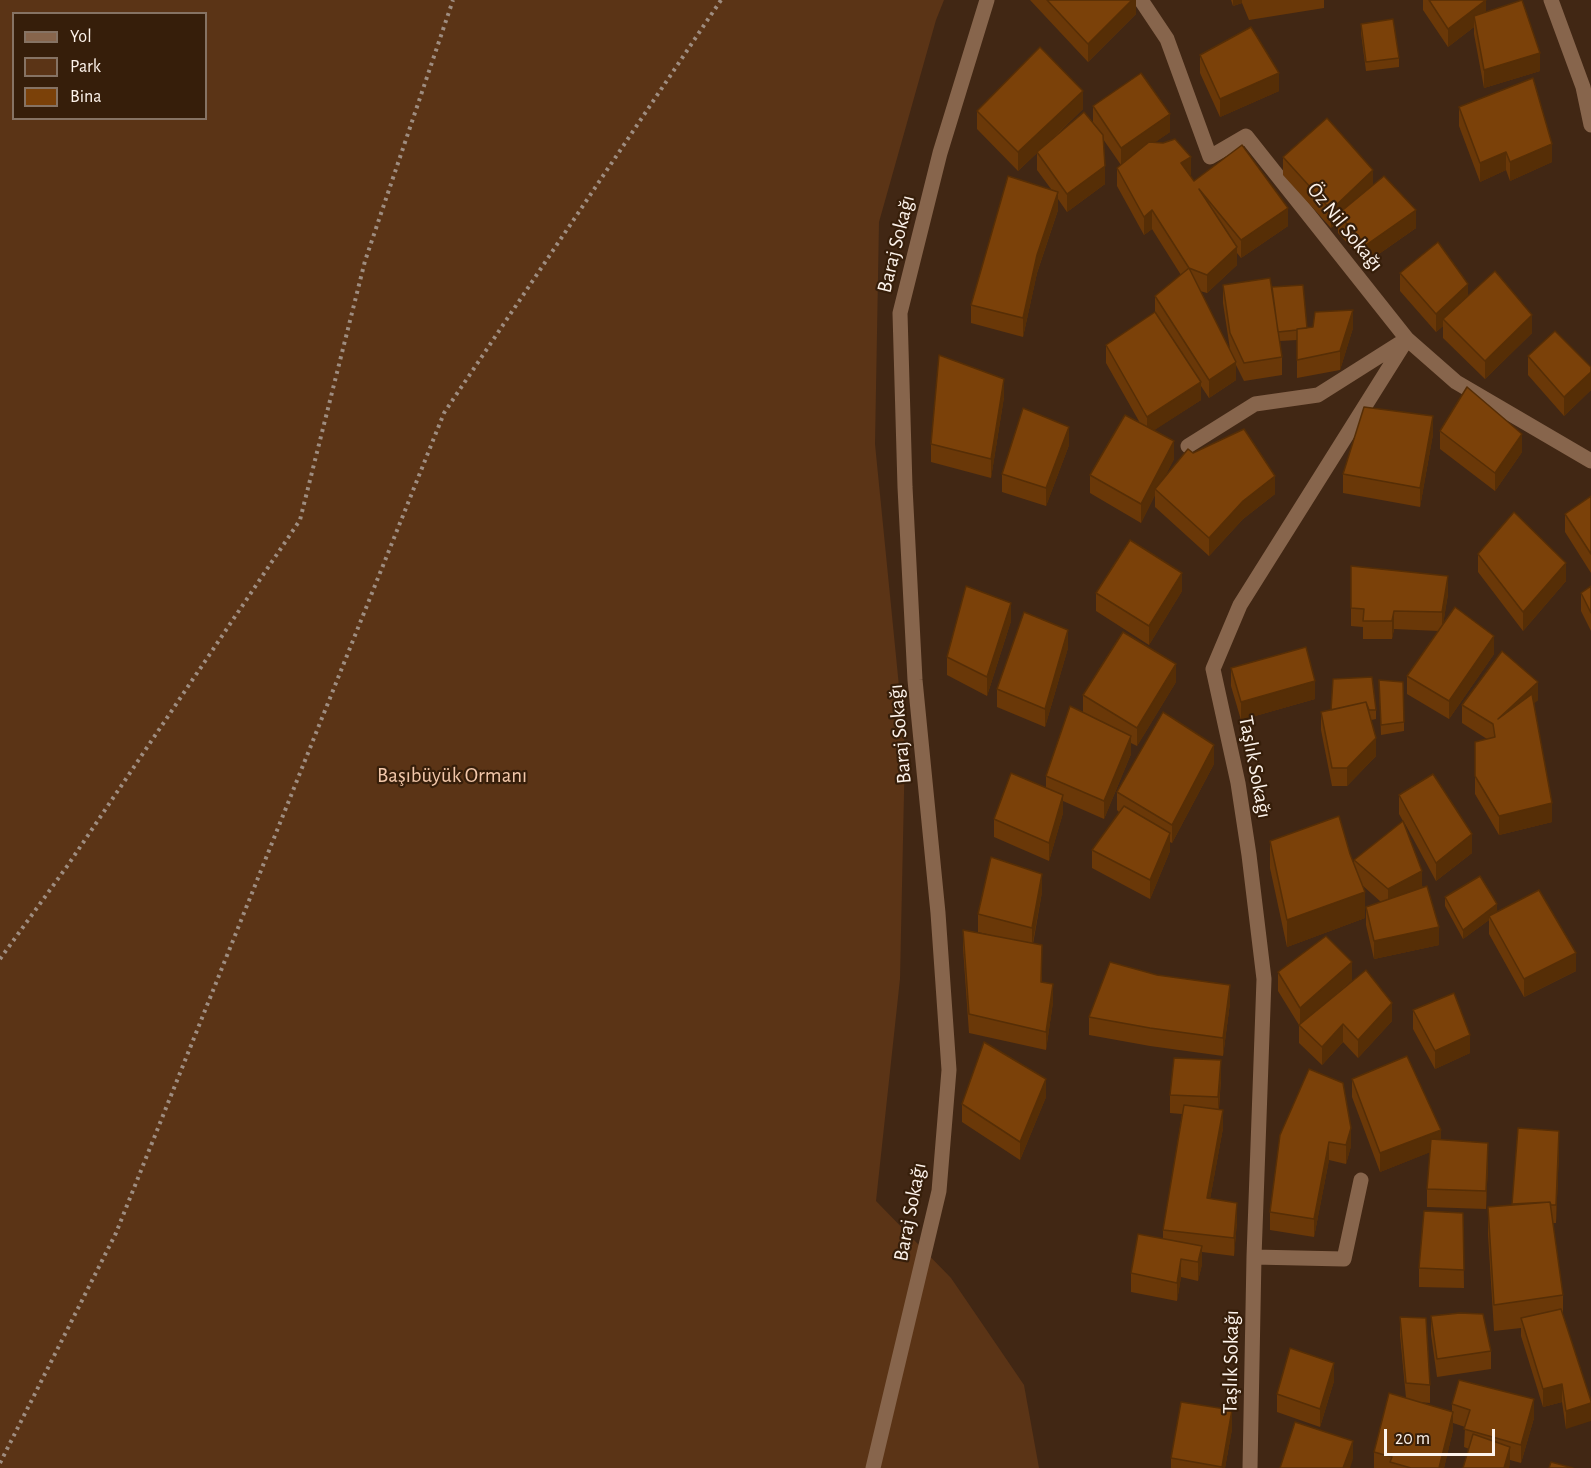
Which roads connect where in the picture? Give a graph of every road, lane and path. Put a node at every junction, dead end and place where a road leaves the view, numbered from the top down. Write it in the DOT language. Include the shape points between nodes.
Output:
graph roads {
  1 [pos="453,0"];
  2 [pos="721,0"];
  3 [pos="987,0"];
  4 [pos="1141,0"];
  5 [pos="1551,0"];
  6 [pos="1591,125"];
  7 [pos="1407,339"];
  8 [pos="1188,446"];
  9 [pos="1591,461"];
  10 [pos="0,959"];
  11 [pos="1361,1180"];
  12 [pos="1254,1257"];
  13 [pos="0,1463"];
  14 [pos="873,1468"];
  15 [pos="1250,1468"];
  1 -- 10 [label="path" via="365,261 300,520 68,865"];
  2 -- 13 [label="path" via="444,413 116,1233"];
  3 -- 14 [label="street, Baraj Sokağı" via="940,153 900,313 915,680 949,1070 939,1191"];
  4 -- 7 [label="street, Öz Nil Sokağı" via="1167,39 1210,157 1246,136"];
  5 -- 6 [label="street" via="1583,87"];
  7 -- 8 [label="street" via="1318,394 1255,404"];
  7 -- 9 [label="street, Öz Nil Sokağı" via="1456,382"];
  7 -- 12 [label="street, Taşlık Sokağı" via="1240,605 1214,669 1238,783 1264,980"];
  11 -- 12 [label="street" via="1344,1259"];
  12 -- 15 [label="street, Taşlık Sokağı"];
}
